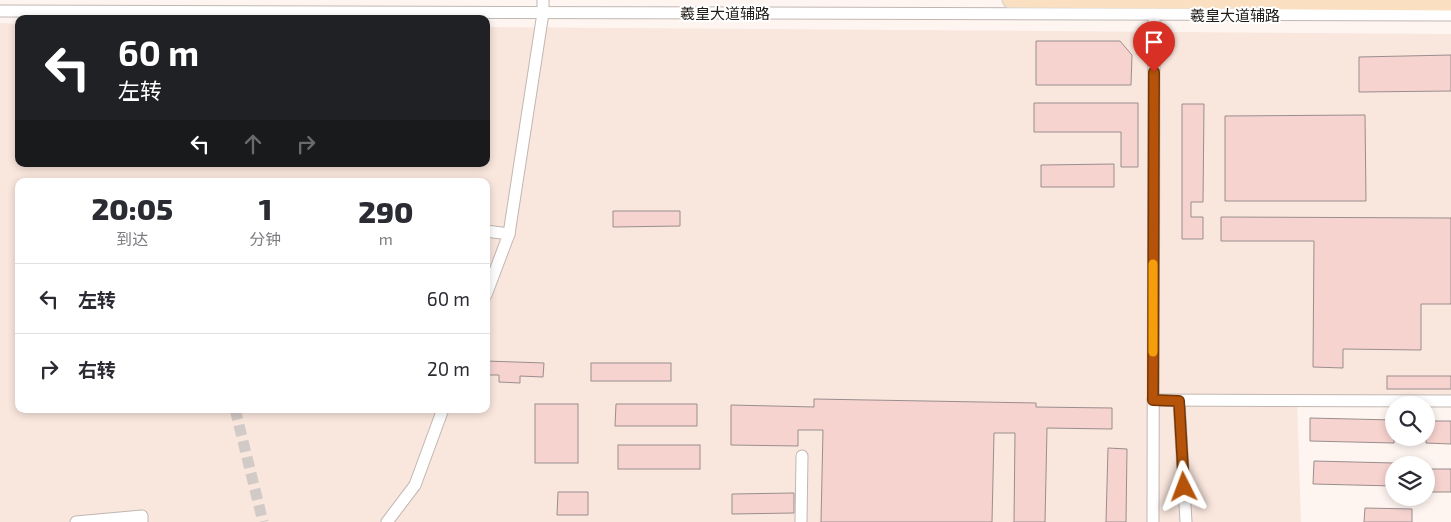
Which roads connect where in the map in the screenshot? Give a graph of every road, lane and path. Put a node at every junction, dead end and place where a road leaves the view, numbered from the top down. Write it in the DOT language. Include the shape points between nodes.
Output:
graph roads {
  1 [pos="543,0"];
  2 [pos="1010,0"];
  3 [pos="1451,3"];
  4 [pos="0,11"];
  5 [pos="543,13"];
  6 [pos="1154,14"];
  7 [pos="1451,15"];
  8 [pos="490,232"];
  9 [pos="509,234"];
  10 [pos="490,284"];
  11 [pos="1153,400"];
  12 [pos="1179,401"];
  13 [pos="1451,401"];
  14 [pos="442,413"];
  15 [pos="802,456"];
  16 [pos="76,522"];
  17 [pos="142,522"];
  18 [pos="387,522"];
  19 [pos="801,522"];
  20 [pos="1153,522"];
  21 [pos="1186,522"];
  1 -- 5 [label="street"];
  2 -- 3 [label="main road"];
  4 -- 5 [label="street, 羲皇大道辅路"];
  5 -- 6 [label="street, 羲皇大道辅路"];
  5 -- 9 [label="street"];
  6 -- 7 [label="street, 羲皇大道辅路"];
  6 -- 11 [label="street"];
  8 -- 9 [label="street"];
  9 -- 10 [label="street"];
  11 -- 12 [label="street"];
  11 -- 20 [label="street"];
  12 -- 13 [label="street"];
  12 -- 21 [label="street"];
  14 -- 18 [label="street" via="415,484"];
  15 -- 19 [label="street"];
  16 -- 17 [label="street" via="142,516"];
}
